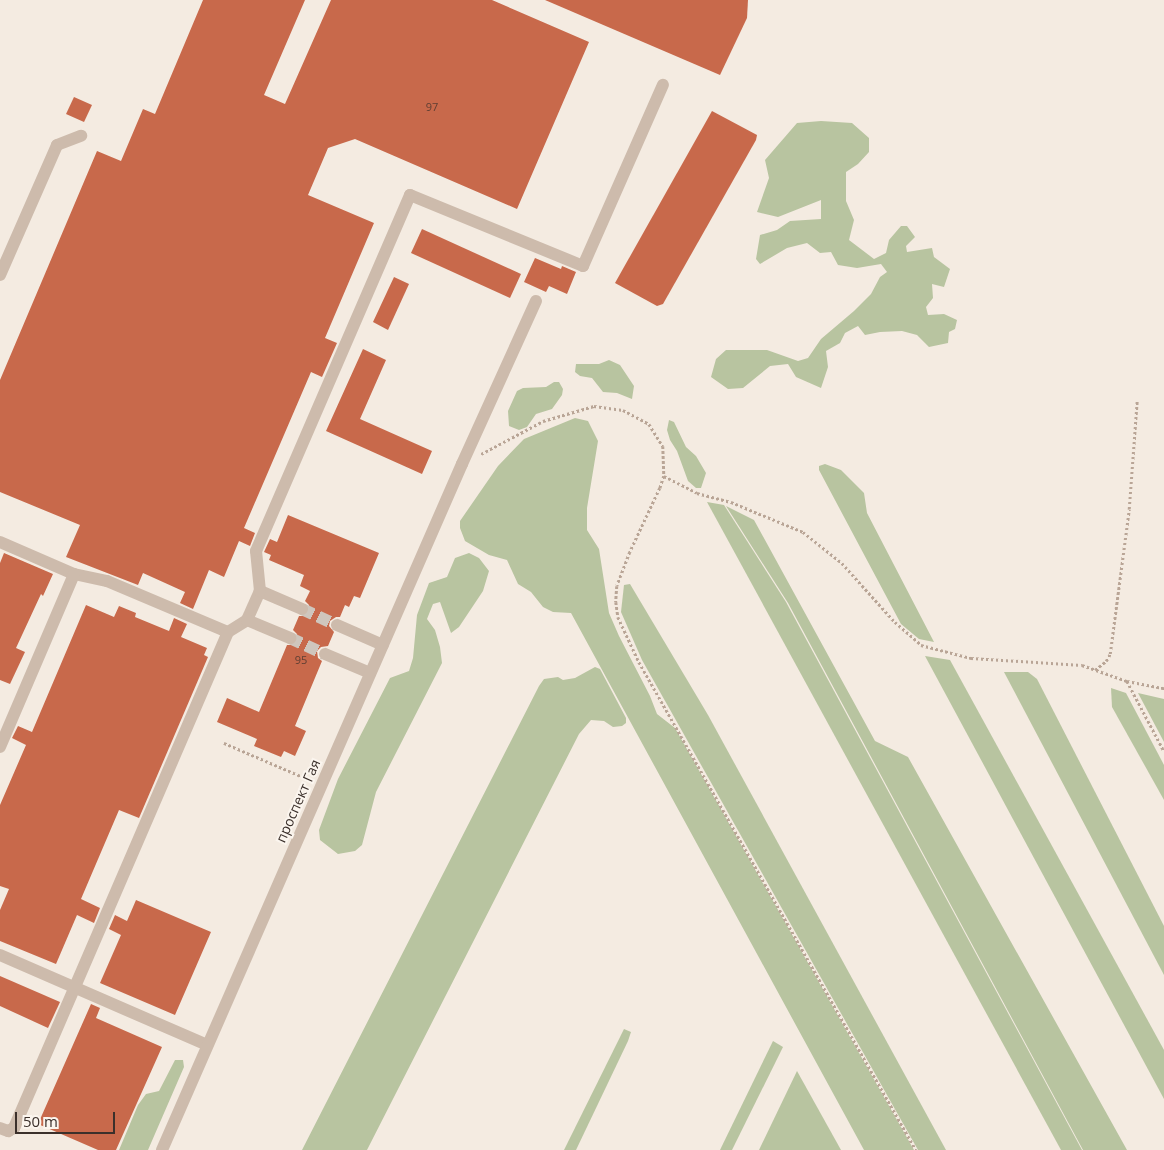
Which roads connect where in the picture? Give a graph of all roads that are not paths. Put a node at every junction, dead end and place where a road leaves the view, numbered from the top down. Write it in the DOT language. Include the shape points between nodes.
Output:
graph roads {
  1 [pos="663,85"];
  2 [pos="81,136"];
  3 [pos="0,275"];
  4 [pos="536,302"];
  5 [pos="0,542"];
  6 [pos="74,574"];
  7 [pos="260,591"];
  8 [pos="302,609"];
  9 [pos="247,620"];
  10 [pos="337,625"];
  11 [pos="228,632"];
  12 [pos="290,638"];
  13 [pos="383,645"];
  14 [pos="325,654"];
  15 [pos="370,673"];
  16 [pos="0,747"];
  17 [pos="0,955"];
  18 [pos="75,987"];
  19 [pos="207,1045"];
  20 [pos="0,1128"];
  21 [pos="162,1150"];
  1 -- 7 [label="street" via="583,266 410,195 256,551"];
  2 -- 3 [label="street" via="57,145"];
  4 -- 13 [label="street, проспект Гая"];
  5 -- 6 [label="street"];
  6 -- 11 [label="street" via="107,581"];
  6 -- 16 [label="street"];
  7 -- 8 [label="street"];
  7 -- 9 [label="street"];
  9 -- 11 [label="street"];
  9 -- 12 [label="street"];
  10 -- 13 [label="street"];
  11 -- 18 [label="street"];
  13 -- 15 [label="street, проспект Гая"];
  14 -- 15 [label="street"];
  15 -- 19 [label="street, проспект Гая"];
  17 -- 18 [label="street"];
  18 -- 19 [label="street"];
  18 -- 20 [label="street" via="14,1128 8,1131"];
  19 -- 21 [label="street, проспект Гая"];
}
